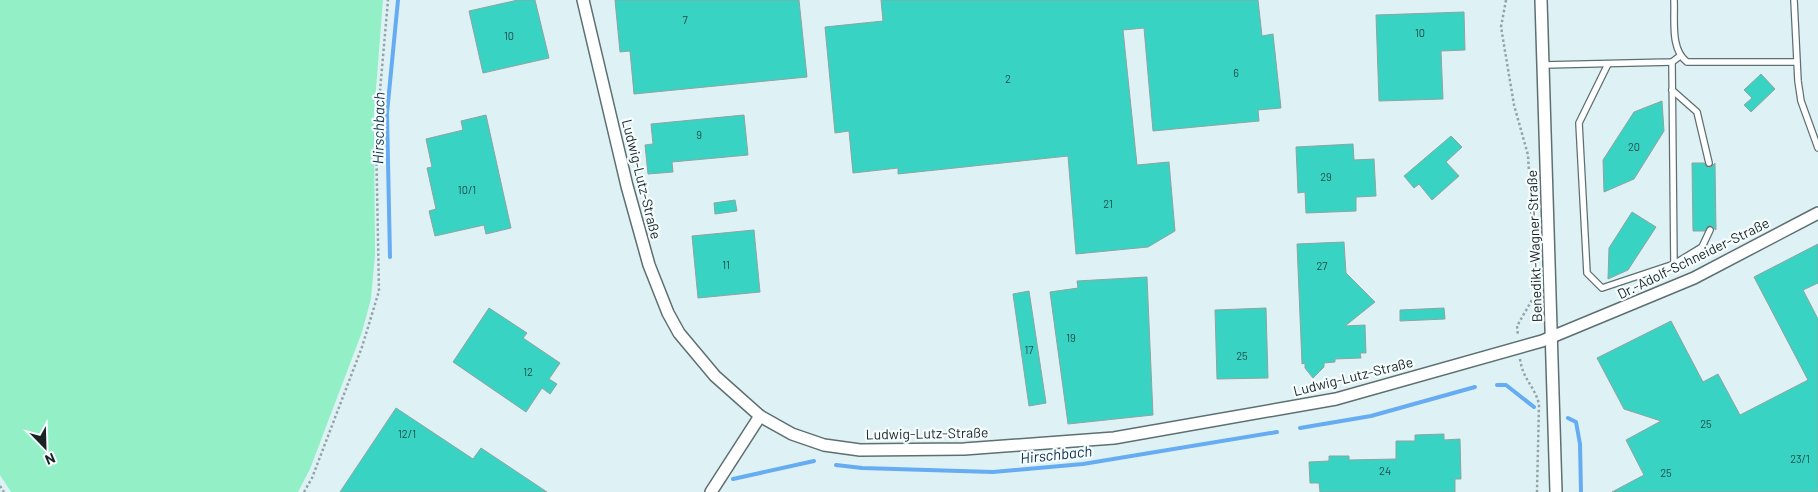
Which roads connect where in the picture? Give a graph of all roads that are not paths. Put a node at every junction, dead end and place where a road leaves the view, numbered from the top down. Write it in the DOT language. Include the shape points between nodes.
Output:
graph roads {
  1 [pos="583,0"];
  2 [pos="1541,0"];
  3 [pos="1674,0"];
  4 [pos="1794,0"];
  5 [pos="1680,56"];
  6 [pos="1672,62"];
  7 [pos="1796,62"];
  8 [pos="1608,64"];
  9 [pos="1544,65"];
  10 [pos="1672,90"];
  11 [pos="1818,148"];
  12 [pos="1709,163"];
  13 [pos="1818,213"];
  14 [pos="1710,230"];
  15 [pos="1674,264"];
  16 [pos="1552,336"];
  17 [pos="760,416"];
  18 [pos="711,492"];
  19 [pos="1556,492"];
  1 -- 17 [label="street, Ludwig-Lutz-Straße" via="627,186 660,296 679,333 715,376"];
  2 -- 9 [label="street, Benedikt-Wagner-Straße"];
  3 -- 5 [label="lane" via="1676,48"];
  4 -- 7 [label="lane"];
  5 -- 6 [label="lane"];
  5 -- 7 [label="lane" via="1687,62"];
  6 -- 8 [label="lane"];
  6 -- 10 [label="lane"];
  7 -- 11 [label="lane" via="1801,101"];
  8 -- 9 [label="lane"];
  8 -- 15 [label="lane" via="1580,123 1587,273 1602,288"];
  9 -- 16 [label="street, Benedikt-Wagner-Straße"];
  10 -- 12 [label="lane" via="1697,112"];
  10 -- 15 [label="lane"];
  13 -- 16 [label="street, Dr.-Adolf-Schneider-Straße" via="1694,278"];
  14 -- 15 [label="lane" via="1702,247"];
  16 -- 17 [label="street, Ludwig-Lutz-Straße" via="1336,399 1114,438 964,449 860,450 824,445 792,434"];
  16 -- 19 [label="street, Benedikt-Wagner-Straße"];
  17 -- 18 [label="street"];
}
